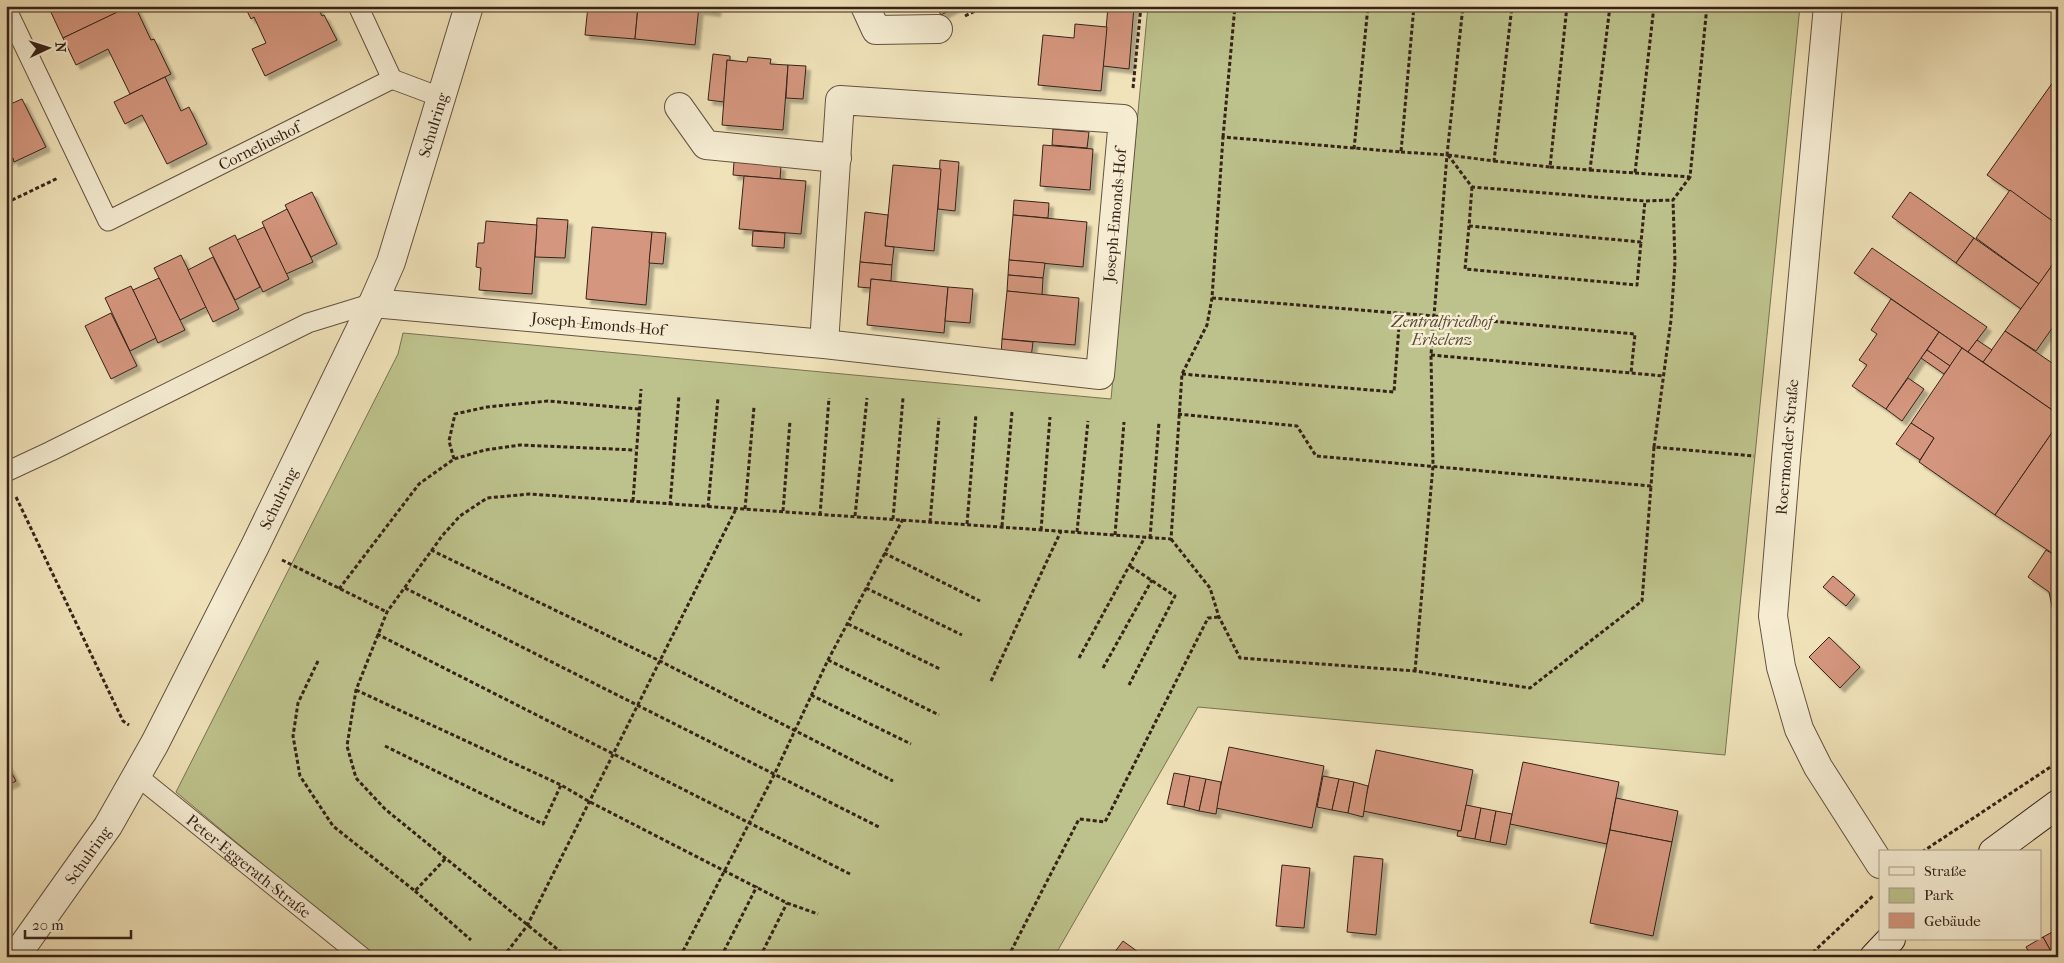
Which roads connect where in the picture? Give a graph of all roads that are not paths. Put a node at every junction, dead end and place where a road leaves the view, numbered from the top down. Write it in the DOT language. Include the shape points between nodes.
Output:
graph roads {
  1 [pos="358,6"];
  2 [pos="469,6"];
  3 [pos="865,6"];
  4 [pos="1828,6"];
  5 [pos="6,8"];
  6 [pos="938,29"];
  7 [pos="392,79"];
  8 [pos="440,97"];
  9 [pos="678,107"];
  10 [pos="837,158"];
  11 [pos="373,303"];
  12 [pos="824,344"];
  13 [pos="6,472"];
  14 [pos="136,775"];
  15 [pos="2058,804"];
  16 [pos="1996,850"];
  17 [pos="1879,862"];
  18 [pos="1890,940"];
  19 [pos="15,957"];
  20 [pos="362,957"];
  21 [pos="1874,957"];
  1 -- 7 [label="lane"];
  2 -- 8 [label="street, Schulring"];
  3 -- 6 [label="street" via="876,30"];
  4 -- 17 [label="street, Roermonder Straße" via="1773,616 1781,668 1799,729 1818,767"];
  5 -- 7 [label="lane, Corneliushof" via="108,221"];
  7 -- 8 [label="lane"];
  8 -- 11 [label="street, Schulring" via="391,262"];
  9 -- 10 [label="street" via="706,145"];
  10 -- 12 [label="street"];
  10 -- 12 [label="street, Joseph-Emonds-Hof" via="840,100 1123,119 1100,375"];
  11 -- 12 [label="street, Joseph-Emonds-Hof"];
  11 -- 13 [label="lane" via="308,323"];
  11 -- 14 [label="street, Schulring" via="255,546"];
  14 -- 19 [label="street, Schulring" via="108,826"];
  14 -- 20 [label="lane, Peter-Eggerath-Straße"];
  15 -- 16 [label="street"];
  18 -- 21 [label="street"];
}
